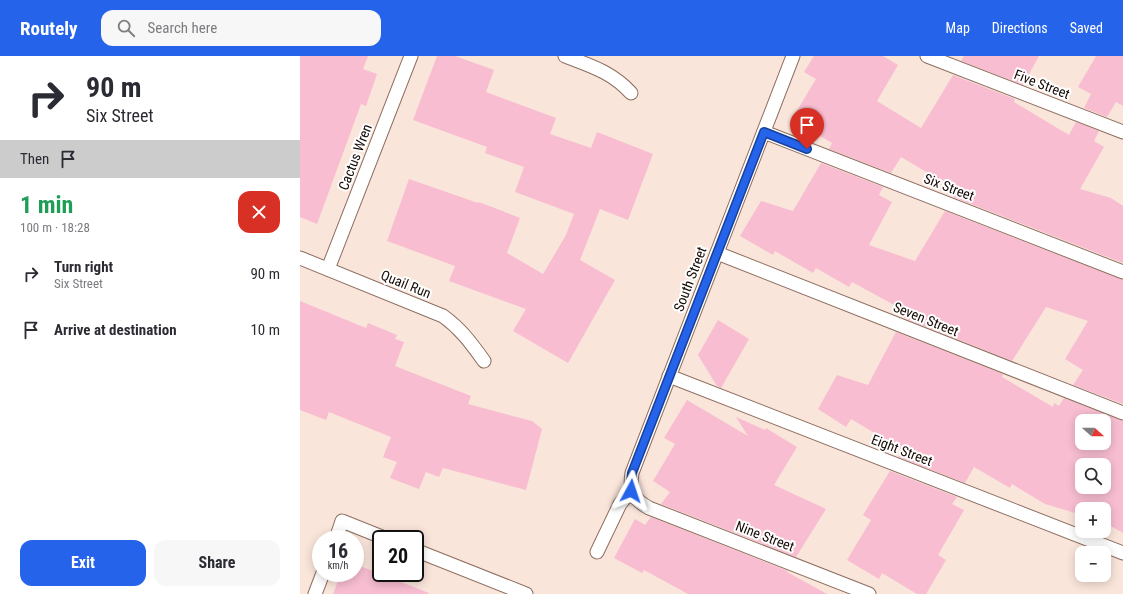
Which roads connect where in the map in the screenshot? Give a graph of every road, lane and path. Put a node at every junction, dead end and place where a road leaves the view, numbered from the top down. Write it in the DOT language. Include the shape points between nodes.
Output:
graph roads {
  1 [pos="411,56"];
  2 [pos="565,56"];
  3 [pos="793,56"];
  4 [pos="927,56"];
  5 [pos="631,93"];
  6 [pos="764,132"];
  7 [pos="1123,132"];
  8 [pos="717,253"];
  9 [pos="300,258"];
  10 [pos="328,269"];
  11 [pos="1123,272"];
  12 [pos="484,361"];
  13 [pos="669,376"];
  14 [pos="1123,413"];
  15 [pos="631,491"];
  16 [pos="339,530"];
  17 [pos="372,533"];
  18 [pos="597,552"];
  19 [pos="1123,553"];
  20 [pos="424,554"];
  21 [pos="320,582"];
  22 [pos="315,594"];
  23 [pos="526,594"];
  24 [pos="869,594"];
  1 -- 10 [label="lane, Cactus Wren"];
  2 -- 5 [label="lane" via="612,76"];
  3 -- 6 [label="lane, South Street"];
  4 -- 7 [label="lane, Five Street"];
  6 -- 8 [label="lane, South Street"];
  6 -- 11 [label="lane, Six Street"];
  8 -- 13 [label="lane, South Street"];
  8 -- 14 [label="lane, Seven Street"];
  9 -- 10 [label="lane, Quail Run"];
  10 -- 12 [label="lane, Quail Run" via="443,316 455,324"];
  13 -- 15 [label="lane, South Street" via="632,473"];
  13 -- 19 [label="lane, Eight Street"];
  15 -- 18 [label="lane" via="620,504"];
  15 -- 24 [label="lane, Nine Street" via="636,499 649,508"];
  16 -- 17 [label="lane" via="342,521"];
  20 -- 23 [label="lane"];
  21 -- 22 [label="lane"];
}
